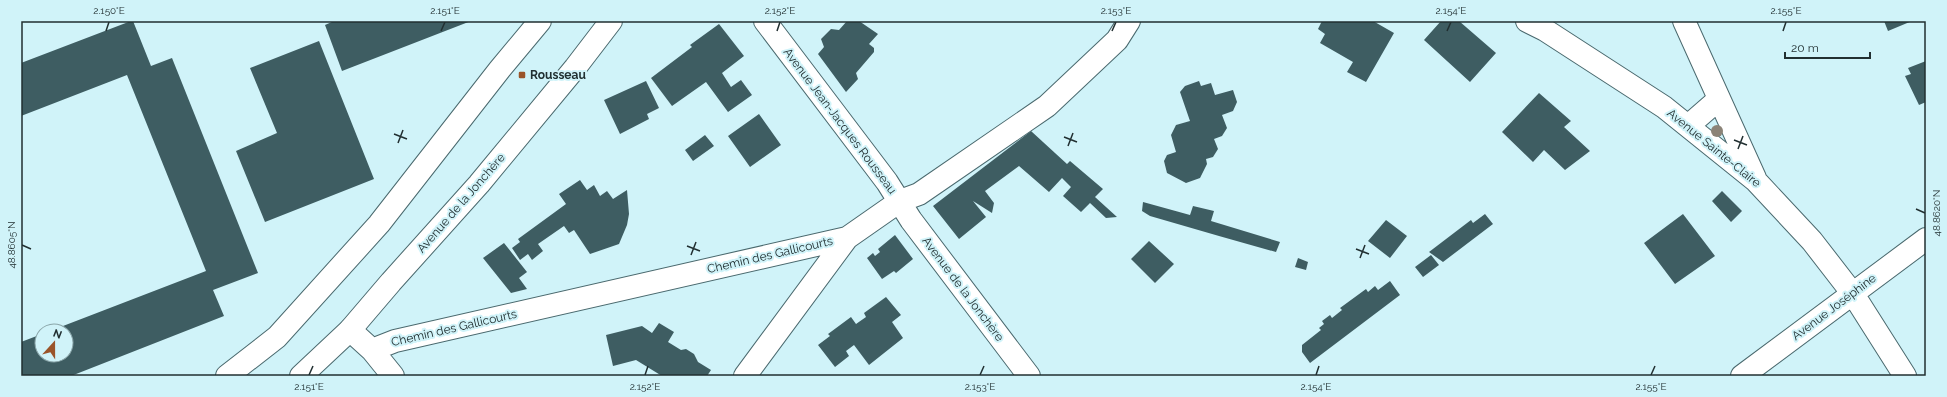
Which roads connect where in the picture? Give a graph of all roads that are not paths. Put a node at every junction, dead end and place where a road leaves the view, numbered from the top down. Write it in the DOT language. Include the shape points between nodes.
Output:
graph roads {
  1 [pos="540,21"];
  2 [pos="611,21"];
  3 [pos="765,21"];
  4 [pos="1129,21"];
  5 [pos="1527,21"];
  6 [pos="1684,21"];
  7 [pos="1719,99"];
  8 [pos="1688,126"];
  9 [pos="1756,181"];
  10 [pos="900,201"];
  11 [pos="847,238"];
  12 [pos="1926,239"];
  13 [pos="1853,294"];
  14 [pos="350,330"];
  15 [pos="372,350"];
  16 [pos="227,376"];
  17 [pos="301,376"];
  18 [pos="393,376"];
  19 [pos="745,376"];
  20 [pos="1029,376"];
  21 [pos="1742,376"];
  22 [pos="1905,376"];
  1 -- 16 [label="street" via="379,224 277,337"];
  2 -- 14 [label="street, Avenue de la Jonchère" via="479,184"];
  3 -- 10 [label="street, Avenue Jean-Jacques Rousseau"];
  4 -- 10 [label="street, Chemin des Gallicourts" via="1117,40 1047,106 919,194"];
  5 -- 8 [label="street, Avenue Sainte-Claire" via="1657,102"];
  6 -- 7 [label="street"];
  7 -- 8 [label="street"];
  7 -- 9 [label="street"];
  8 -- 9 [label="street, Avenue Sainte-Claire"];
  9 -- 13 [label="street, Avenue Sainte-Claire" via="1812,241"];
  10 -- 11 [label="street, Chemin des Gallicourts"];
  10 -- 20 [label="street, Avenue de la Jonchère" via="911,220"];
  11 -- 15 [label="street, Chemin des Gallicourts" via="395,341"];
  11 -- 19 [label="street"];
  12 -- 13 [label="street, Avenue Joséphine"];
  13 -- 21 [label="street, Avenue Joséphine"];
  13 -- 22 [label="street, Avenue Sainte-Claire"];
  14 -- 15 [label="street"];
  14 -- 17 [label="street, Avenue de la Jonchère"];
  15 -- 18 [label="street"];
}
